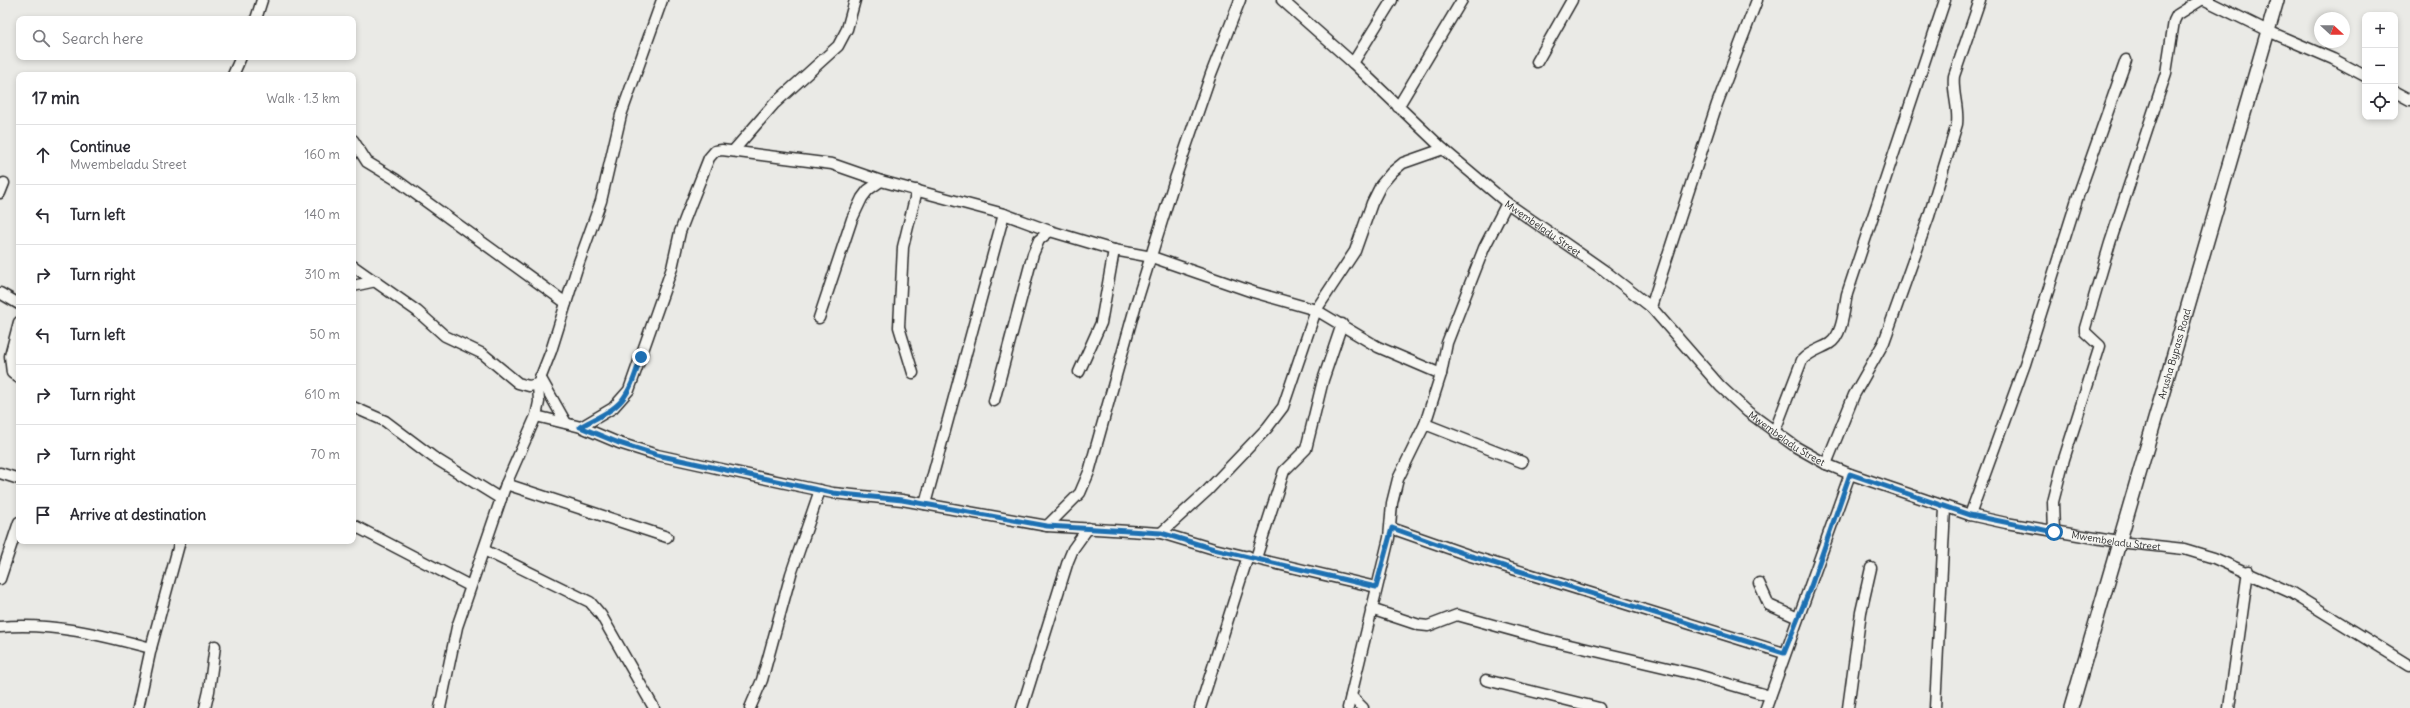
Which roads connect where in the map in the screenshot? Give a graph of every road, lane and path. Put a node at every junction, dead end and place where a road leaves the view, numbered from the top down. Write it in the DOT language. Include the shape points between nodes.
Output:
graph roads {
  1 [pos="262,0"];
  2 [pos="662,0"];
  3 [pos="1240,0"];
  4 [pos="1282,0"];
  5 [pos="1392,0"];
  6 [pos="1462,0"];
  7 [pos="1572,0"];
  8 [pos="1757,0"];
  9 [pos="1944,0"];
  10 [pos="1980,0"];
  11 [pos="2277,0"];
  12 [pos="2206,1"];
  13 [pos="854,2"];
  14 [pos="257,16"];
  15 [pos="2268,31"];
  16 [pos="240,60"];
  17 [pos="2126,60"];
  18 [pos="1538,62"];
  19 [pos="1353,63"];
  20 [pos="234,72"];
  21 [pos="2362,74"];
  22 [pos="2398,94"];
  23 [pos="2410,100"];
  24 [pos="1398,107"];
  25 [pos="356,145"];
  26 [pos="734,150"];
  27 [pos="1443,150"];
  28 [pos="881,181"];
  29 [pos="4,183"];
  30 [pos="917,190"];
  31 [pos="0,193"];
  32 [pos="1507,203"];
  33 [pos="1004,214"];
  34 [pos="1050,231"];
  35 [pos="1114,250"];
  36 [pos="1152,257"];
  37 [pos="356,268"];
  38 [pos="376,281"];
  39 [pos="356,285"];
  40 [pos="0,294"];
  41 [pos="16,302"];
  42 [pos="566,303"];
  43 [pos="1651,307"];
  44 [pos="1316,310"];
  45 [pos="819,318"];
  46 [pos="1342,324"];
  47 [pos="16,333"];
  48 [pos="1080,372"];
  49 [pos="913,373"];
  50 [pos="1441,374"];
  51 [pos="16,376"];
  52 [pos="539,381"];
  53 [pos="994,401"];
  54 [pos="356,408"];
  55 [pos="536,416"];
  56 [pos="566,423"];
  57 [pos="1425,424"];
  58 [pos="580,427"];
  59 [pos="1774,433"];
  60 [pos="1522,462"];
  61 [pos="1826,464"];
  62 [pos="0,473"];
  63 [pos="1850,474"];
  64 [pos="16,478"];
  65 [pos="506,484"];
  66 [pos="820,490"];
  67 [pos="501,498"];
  68 [pos="925,504"];
  69 [pos="1945,508"];
  70 [pos="1970,515"];
  71 [pos="1047,526"];
  72 [pos="356,527"];
  73 [pos="1088,528"];
  74 [pos="1392,528"];
  75 [pos="16,531"];
  76 [pos="2054,532"];
  77 [pos="1161,533"];
  78 [pos="667,537"];
  79 [pos="2119,542"];
  80 [pos="179,544"];
  81 [pos="484,550"];
  82 [pos="1252,557"];
  83 [pos="1871,568"];
  84 [pos="2248,571"];
  85 [pos="0,580"];
  86 [pos="1759,583"];
  87 [pos="470,586"];
  88 [pos="1376,587"];
  89 [pos="1371,609"];
  90 [pos="1798,618"];
  91 [pos="0,627"];
  92 [pos="215,646"];
  93 [pos="151,648"];
  94 [pos="1784,653"];
  95 [pos="2410,666"];
  96 [pos="1486,680"];
  97 [pos="1351,696"];
  98 [pos="1770,696"];
  99 [pos="138,708"];
  100 [pos="205,708"];
  101 [pos="440,708"];
  102 [pos="654,708"];
  103 [pos="750,708"];
  104 [pos="1022,708"];
  105 [pos="1200,708"];
  106 [pos="1348,708"];
  107 [pos="1363,708"];
  108 [pos="1599,708"];
  109 [pos="1766,708"];
  110 [pos="1848,708"];
  111 [pos="1935,708"];
  112 [pos="2071,708"];
  113 [pos="2229,708"];
  1 -- 14 [label="street"];
  2 -- 42 [label="street" via="621,115 602,201"];
  3 -- 36 [label="street" via="1185,148"];
  4 -- 19 [label="street, Mwembeladu Street"];
  5 -- 19 [label="street"];
  6 -- 24 [label="street"];
  7 -- 18 [label="street"];
  8 -- 43 [label="street" via="1717,104"];
  9 -- 59 [label="street" via="1847,294 1838,334 1833,342 1802,360"];
  10 -- 61 [label="street" via="1954,76 1957,124 1929,216 1884,342 1854,396"];
  11 -- 15 [label="main road, Arusha Bypass Road"];
  12 -- 15 [label="street"];
  12 -- 76 [label="street" via="2177,15 2174,21 2166,73 2085,328 2085,332 2100,346 2053,502"];
  13 -- 26 [label="street" via="847,29 838,46 774,104"];
  15 -- 21 [label="street"];
  15 -- 79 [label="main road, Arusha Bypass Road"];
  16 -- 20 [label="street"];
  17 -- 70 [label="street" via="2078,196 2025,364"];
  19 -- 24 [label="street, Mwembeladu Street"];
  22 -- 23 [label="street"];
  24 -- 27 [label="street, Mwembeladu Street"];
  25 -- 42 [label="street" via="367,162 395,179"];
  26 -- 28 [label="street" via="832,164"];
  26 -- 58 [label="street" via="715,151 709,158 680,232 672,268 629,390 613,408"];
  27 -- 32 [label="street, Mwembeladu Street"];
  27 -- 44 [label="street" via="1403,163 1381,185 1355,251"];
  28 -- 30 [label="street"];
  28 -- 45 [label="street" via="868,190 852,219"];
  29 -- 31 [label="street"];
  30 -- 33 [label="street"];
  30 -- 49 [label="street" via="903,247 899,327"];
  32 -- 43 [label="street, Mwembeladu Street" via="1605,271"];
  32 -- 50 [label="street" via="1484,248 1450,336"];
  33 -- 34 [label="street"];
  33 -- 68 [label="street"];
  34 -- 35 [label="street"];
  34 -- 53 [label="street" via="1039,240 1032,254"];
  35 -- 36 [label="street"];
  35 -- 48 [label="street" via="1101,323"];
  36 -- 44 [label="street" via="1253,292"];
  36 -- 71 [label="street" via="1136,304 1089,472 1080,493"];
  37 -- 38 [label="street"];
  38 -- 39 [label="street"];
  38 -- 52 [label="street" via="417,311 445,336 483,354 518,383 529,386"];
  40 -- 41 [label="street"];
  42 -- 52 [label="street"];
  43 -- 59 [label="street, Mwembeladu Street" via="1720,386"];
  44 -- 46 [label="street"];
  44 -- 77 [label="street" via="1283,407 1268,428 1207,491"];
  46 -- 50 [label="street" via="1378,347"];
  46 -- 82 [label="street" via="1306,449 1284,471"];
  47 -- 51 [label="street" via="10,356 12,373"];
  50 -- 57 [label="street"];
  52 -- 55 [label="street" via="540,402"];
  52 -- 56 [label="street"];
  54 -- 67 [label="street" via="385,421 433,457"];
  55 -- 56 [label="street"];
  55 -- 65 [label="street"];
  56 -- 58 [label="street"];
  57 -- 60 [label="street"];
  57 -- 74 [label="street" via="1398,479 1392,503"];
  58 -- 66 [label="street" via="657,455"];
  59 -- 61 [label="street, Mwembeladu Street"];
  61 -- 63 [label="street, Mwembeladu Street"];
  62 -- 64 [label="street"];
  63 -- 69 [label="street, Mwembeladu Street"];
  63 -- 90 [label="street"];
  65 -- 67 [label="street"];
  65 -- 78 [label="street"];
  66 -- 68 [label="street"];
  66 -- 103 [label="street" via="791,574 762,680"];
  67 -- 81 [label="street"];
  68 -- 71 [label="street"];
  69 -- 70 [label="street, Mwembeladu Street"];
  69 -- 111 [label="street"];
  70 -- 76 [label="street, Mwembeladu Street"];
  71 -- 73 [label="street"];
  72 -- 87 [label="street"];
  73 -- 77 [label="street"];
  73 -- 104 [label="street" via="1068,561"];
  74 -- 88 [label="street"];
  74 -- 94 [label="street" via="1471,556"];
  75 -- 85 [label="street"];
  76 -- 79 [label="street, Mwembeladu Street"];
  77 -- 82 [label="street"];
  79 -- 84 [label="street, Mwembeladu Street" via="2184,549"];
  79 -- 112 [label="main road, Arusha Bypass Road"];
  80 -- 93 [label="street"];
  81 -- 87 [label="street"];
  81 -- 102 [label="street" via="590,602 601,614"];
  82 -- 88 [label="street"];
  82 -- 105 [label="street"];
  83 -- 110 [label="street" via="1861,612"];
  84 -- 95 [label="street, Mwembeladu Street" via="2292,593"];
  84 -- 113 [label="street"];
  86 -- 90 [label="street" via="1769,605"];
  87 -- 101 [label="street" via="457,627"];
  88 -- 89 [label="street"];
  89 -- 97 [label="street"];
  89 -- 98 [label="street" via="1428,626 1457,615 1544,639 1694,674"];
  90 -- 94 [label="street"];
  91 -- 93 [label="street" via="22,625 60,628"];
  92 -- 100 [label="street"];
  93 -- 99 [label="street"];
  94 -- 98 [label="street"];
  96 -- 108 [label="street"];
  97 -- 106 [label="street"];
  97 -- 107 [label="street"];
  98 -- 109 [label="street"];
}
